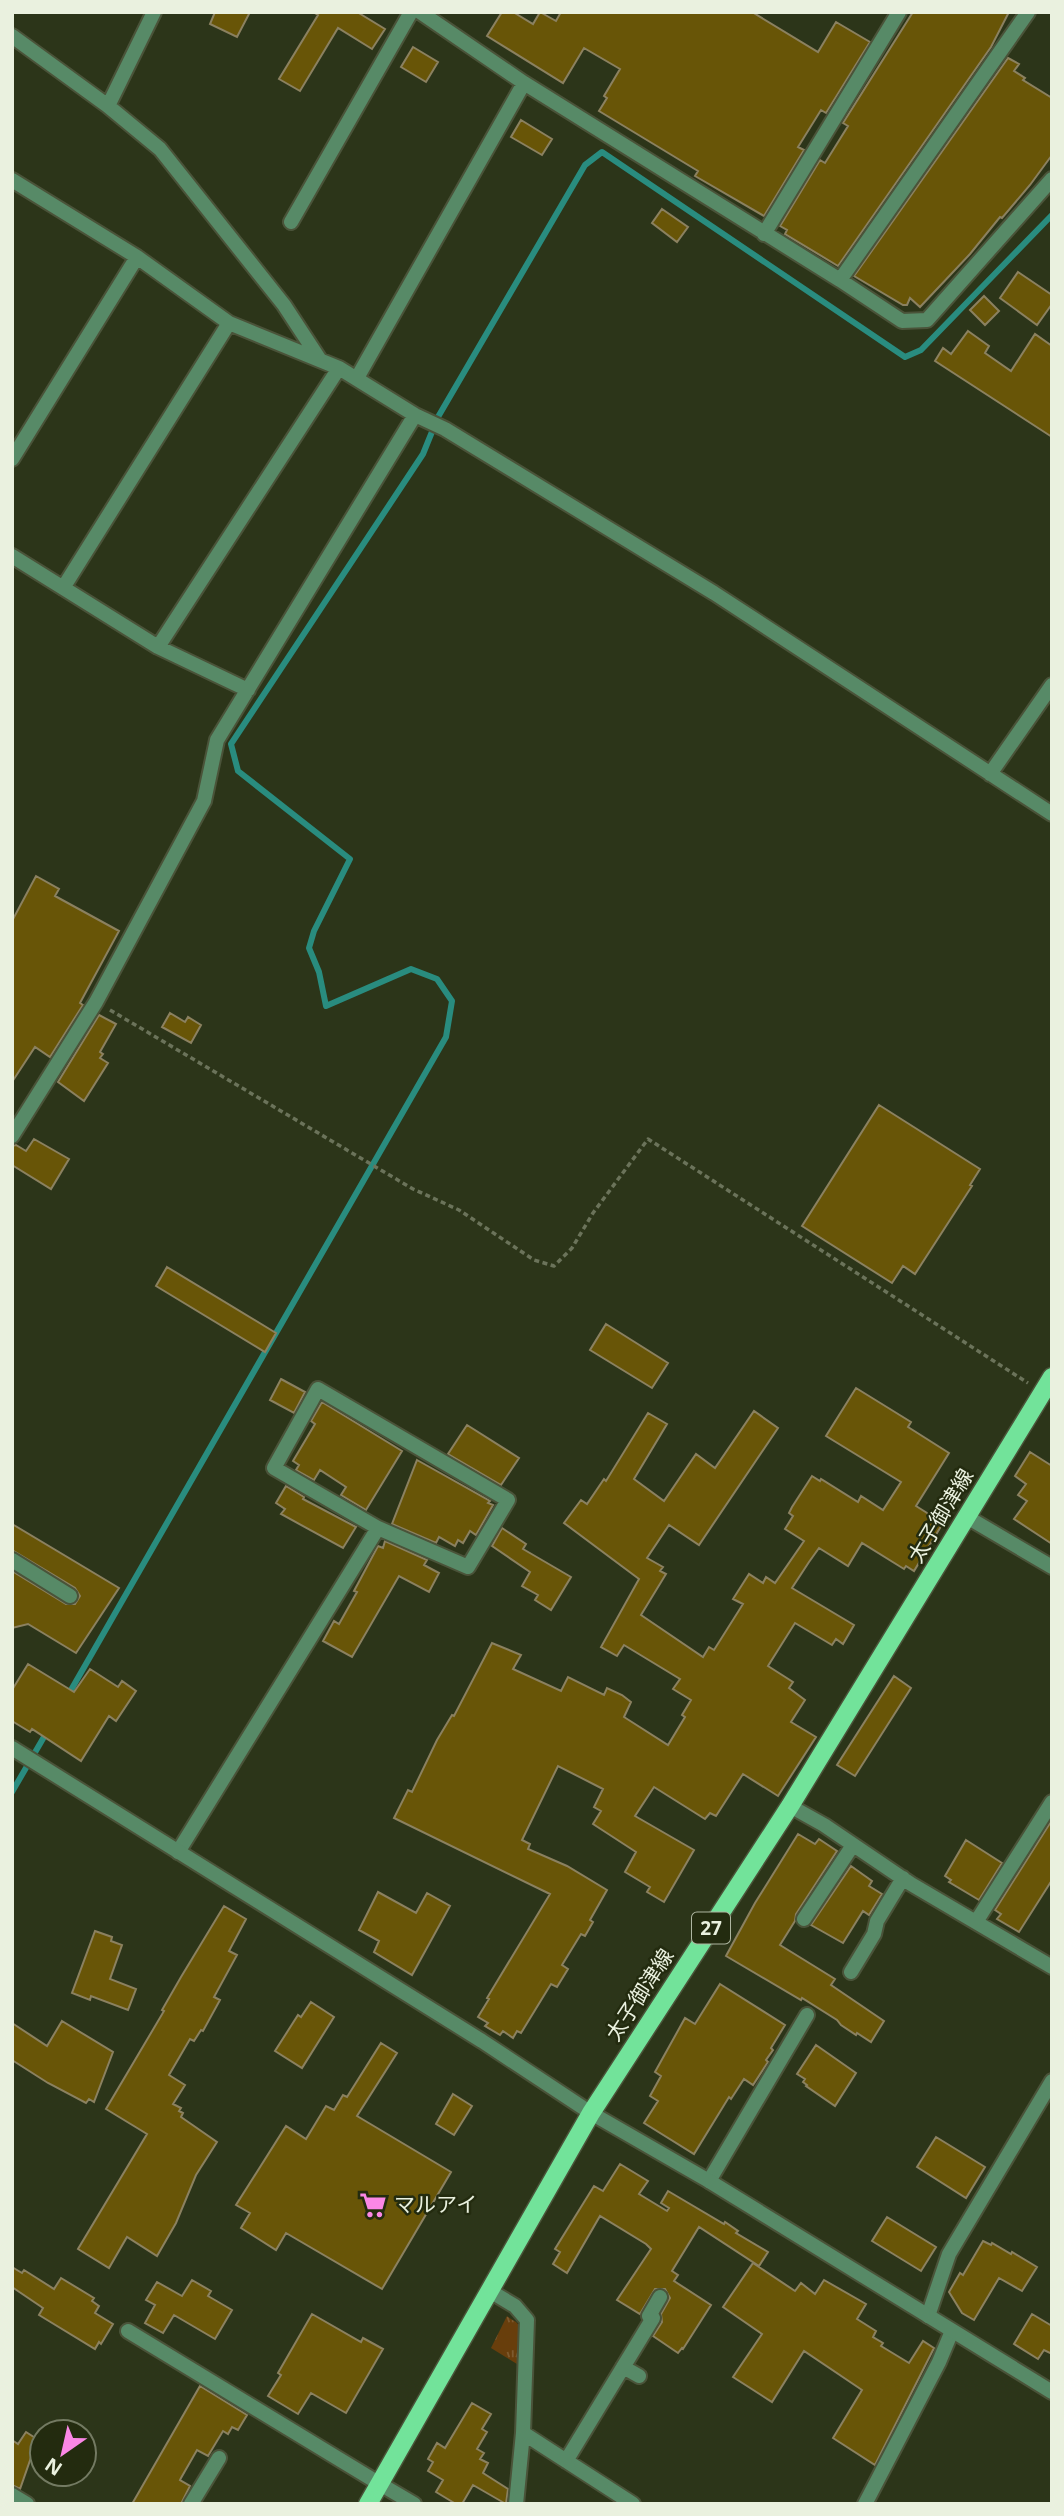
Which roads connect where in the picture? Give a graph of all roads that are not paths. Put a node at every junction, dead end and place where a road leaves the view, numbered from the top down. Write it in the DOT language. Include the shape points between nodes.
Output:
graph roads {
  1 [pos="154,12"];
  2 [pos="411,12"];
  3 [pos="420,12"];
  4 [pos="899,12"];
  5 [pos="1028,12"];
  6 [pos="12,36"];
  7 [pos="524,83"];
  8 [pos="108,106"];
  9 [pos="1052,179"];
  10 [pos="12,180"];
  11 [pos="291,222"];
  12 [pos="764,234"];
  13 [pos="137,257"];
  14 [pos="840,280"];
  15 [pos="229,323"];
  16 [pos="321,361"];
  17 [pos="339,368"];
  18 [pos="357,378"];
  19 [pos="415,415"];
  20 [pos="12,459"];
  21 [pos="12,556"];
  22 [pos="63,587"];
  23 [pos="158,647"];
  24 [pos="1052,685"];
  25 [pos="248,690"];
  26 [pos="990,774"];
  27 [pos="1052,814"];
  28 [pos="12,1136"];
  29 [pos="1052,1377"];
  30 [pos="967,1517"];
  31 [pos="378,1528"];
  32 [pos="12,1560"];
  33 [pos="1052,1567"];
  34 [pos="70,1596"];
  35 [pos="12,1748"];
  36 [pos="1052,1802"];
  37 [pos="790,1806"];
  38 [pos="853,1844"];
  39 [pos="178,1852"];
  40 [pos="902,1878"];
  41 [pos="804,1919"];
  42 [pos="975,1922"];
  43 [pos="1052,1967"];
  44 [pos="851,1972"];
  45 [pos="807,2015"];
  46 [pos="1052,2081"];
  47 [pos="591,2113"];
  48 [pos="709,2181"];
  49 [pos="490,2291"];
  50 [pos="660,2297"];
  51 [pos="928,2316"];
  52 [pos="128,2331"];
  53 [pos="953,2331"];
  54 [pos="623,2367"];
  55 [pos="639,2376"];
  56 [pos="1052,2392"];
  57 [pos="523,2433"];
  58 [pos="219,2458"];
  59 [pos="566,2461"];
  60 [pos="380,2484"];
  61 [pos="12,2495"];
  62 [pos="27,2504"];
  63 [pos="191,2504"];
  64 [pos="368,2504"];
  65 [pos="414,2504"];
  66 [pos="516,2504"];
  67 [pos="633,2504"];
  68 [pos="866,2504"];
  1 -- 8 [label="street"];
  2 -- 11 [label="street"];
  3 -- 7 [label="street"];
  4 -- 12 [label="street"];
  5 -- 14 [label="street"];
  6 -- 8 [label="street"];
  7 -- 12 [label="street"];
  7 -- 18 [label="street"];
  8 -- 16 [label="street" via="160,149 284,305"];
  9 -- 14 [label="street" via="927,320 902,321"];
  10 -- 13 [label="street"];
  12 -- 14 [label="street"];
  13 -- 15 [label="street"];
  13 -- 20 [label="street"];
  15 -- 16 [label="street"];
  15 -- 22 [label="street"];
  16 -- 17 [label="street"];
  17 -- 18 [label="street"];
  17 -- 23 [label="street"];
  18 -- 19 [label="street"];
  19 -- 25 [label="street"];
  19 -- 26 [label="street" via="714,593"];
  21 -- 22 [label="street"];
  22 -- 23 [label="street"];
  23 -- 25 [label="street"];
  24 -- 26 [label="street"];
  25 -- 28 [label="street" via="217,740 204,801 96,1002"];
  26 -- 27 [label="street"];
  29 -- 30 [label="main road, 太子御津線 / 27"];
  30 -- 33 [label="street"];
  30 -- 37 [label="main road, 太子御津線 / 27"];
  31 -- 31 [label="street" via="468,1567 508,1500 318,1389 274,1468"];
  31 -- 39 [label="street"];
  32 -- 34 [label="street"];
  35 -- 39 [label="street"];
  36 -- 42 [label="street"];
  37 -- 38 [label="street"];
  37 -- 47 [label="main road, 太子御津線 / 27"];
  38 -- 40 [label="street"];
  38 -- 41 [label="street"];
  39 -- 47 [label="street"];
  40 -- 42 [label="street"];
  40 -- 44 [label="street"];
  42 -- 43 [label="street"];
  45 -- 48 [label="street"];
  46 -- 51 [label="street" via="949,2253"];
  47 -- 48 [label="street"];
  47 -- 49 [label="main road, 太子御津線 / 27"];
  48 -- 51 [label="street"];
  49 -- 57 [label="street" via="515,2306 527,2320"];
  49 -- 60 [label="main road, 太子御津線 / 27"];
  50 -- 54 [label="street" via="649,2316 653,2318"];
  51 -- 53 [label="street"];
  52 -- 60 [label="street"];
  53 -- 56 [label="street"];
  53 -- 68 [label="street"];
  54 -- 55 [label="street"];
  54 -- 59 [label="street"];
  57 -- 59 [label="street"];
  57 -- 66 [label="street"];
  58 -- 63 [label="street"];
  59 -- 67 [label="street"];
  60 -- 64 [label="main road, 太子御津線 / 27"];
  60 -- 65 [label="street"];
  61 -- 62 [label="street"];
}
